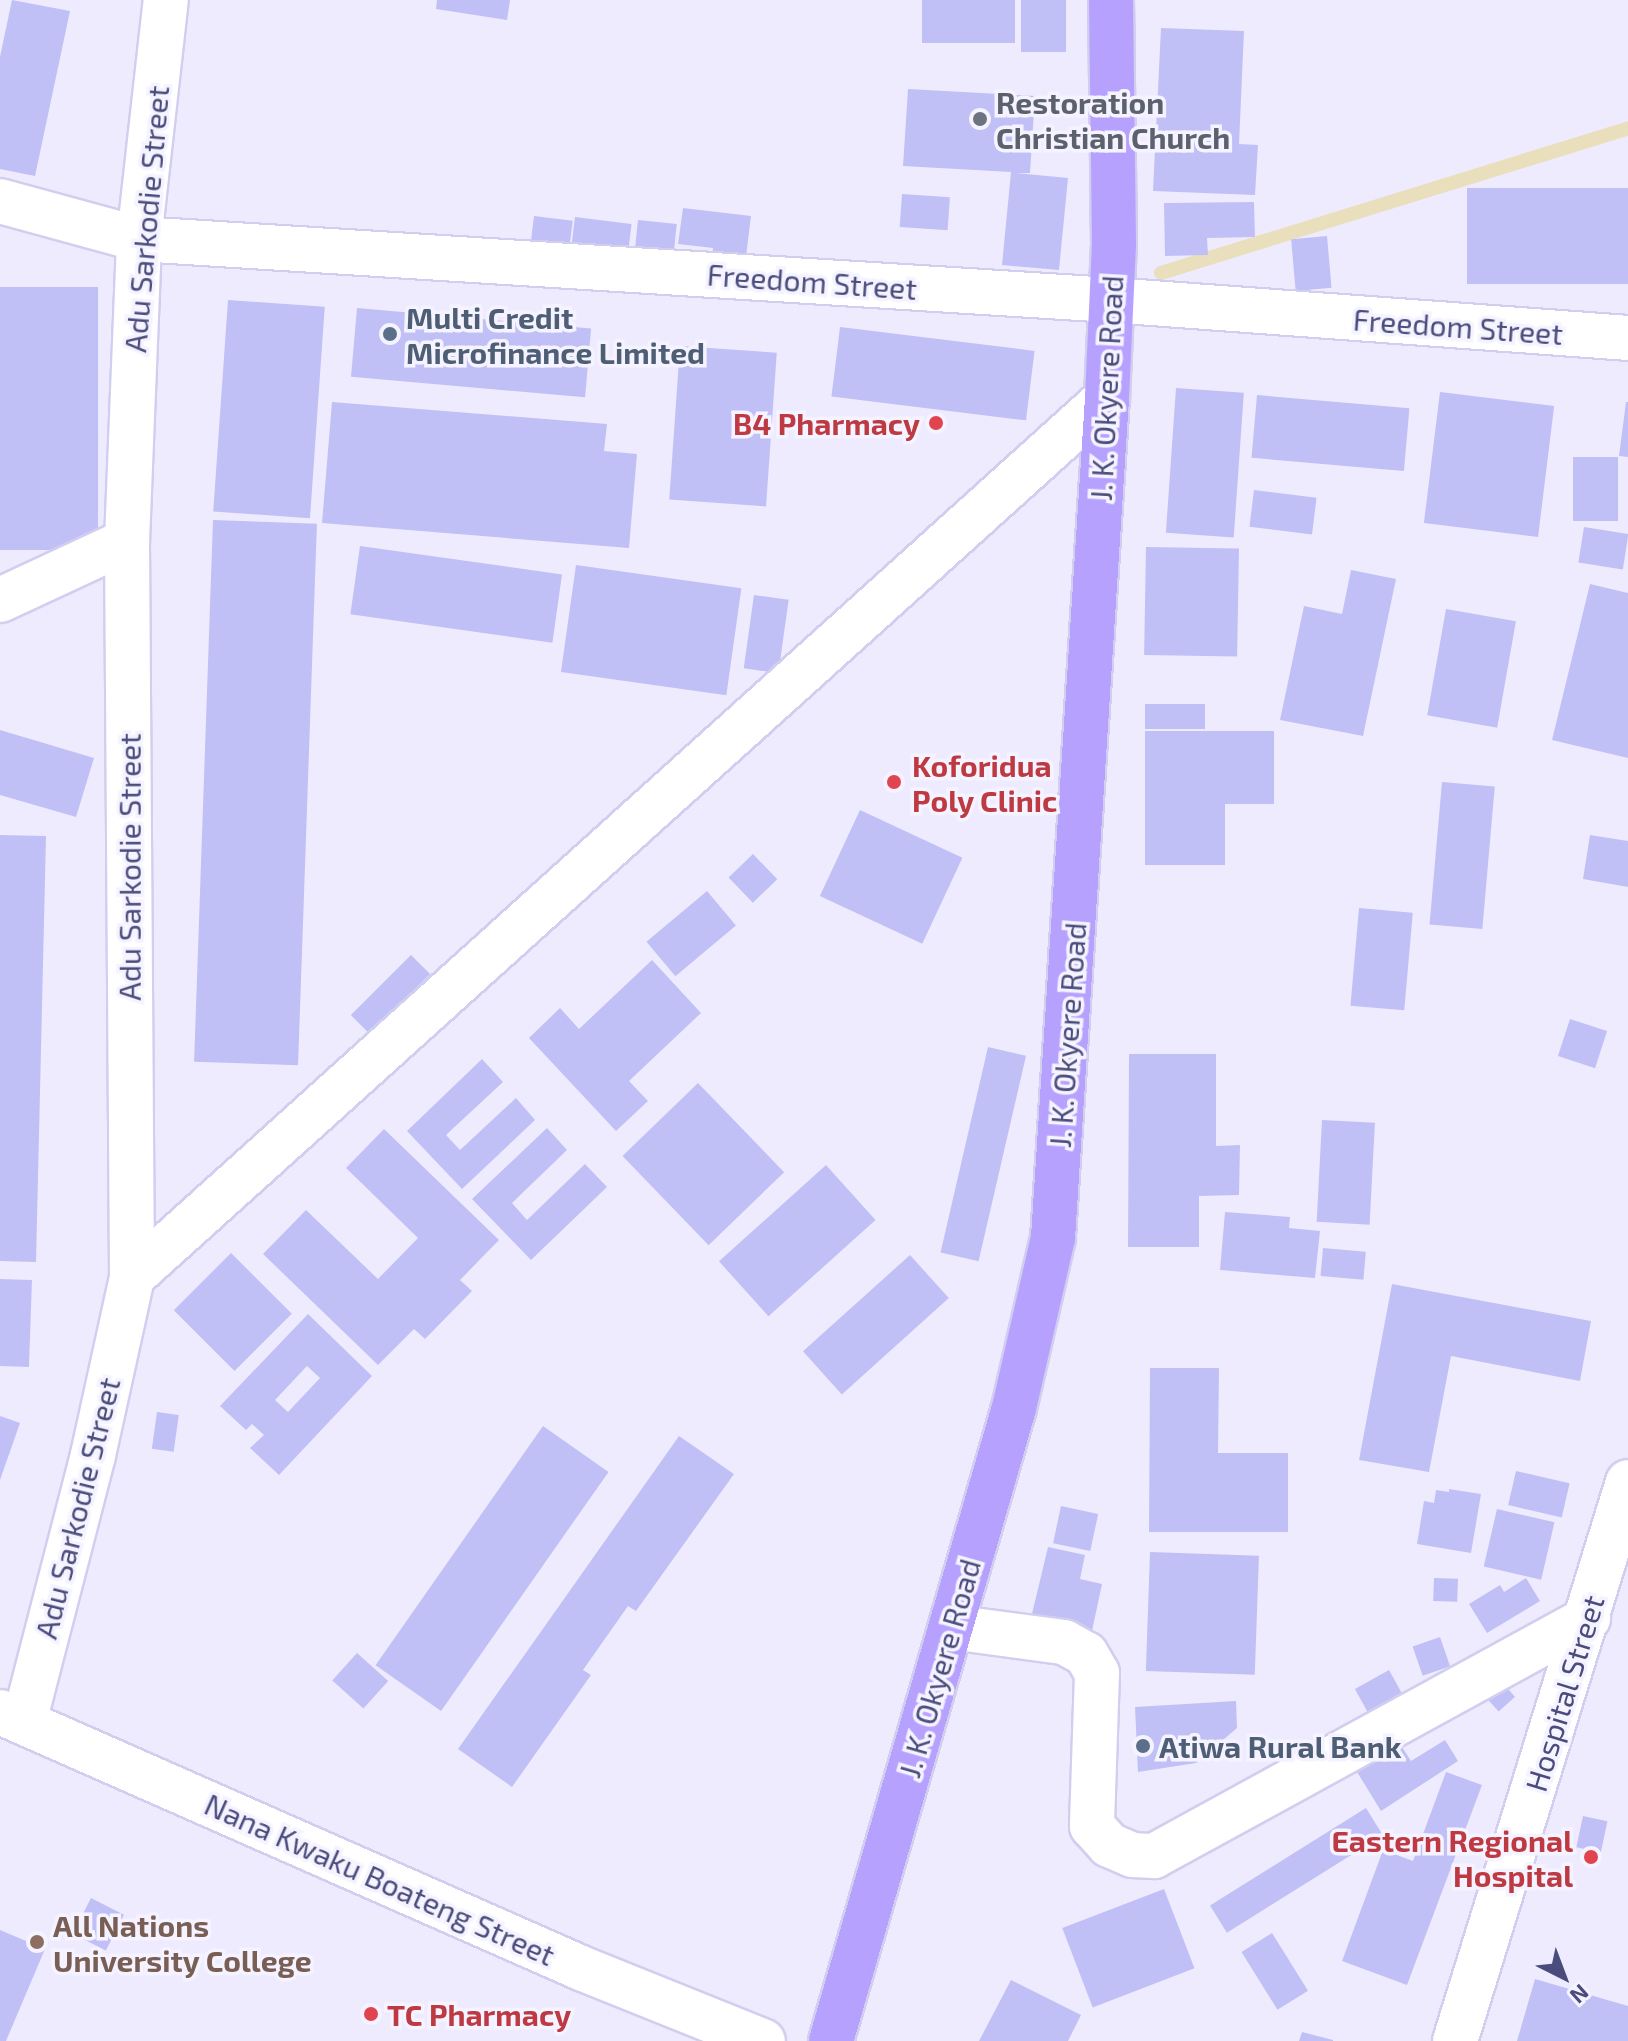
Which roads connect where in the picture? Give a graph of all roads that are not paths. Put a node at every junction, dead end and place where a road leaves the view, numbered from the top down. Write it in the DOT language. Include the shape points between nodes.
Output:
graph roads {
  1 [pos="166,0"];
  2 [pos="1111,0"];
  3 [pos="0,201"];
  4 [pos="139,239"];
  5 [pos="1111,300"];
  6 [pos="1628,338"];
  7 [pos="1107,398"];
  8 [pos="127,541"];
  9 [pos="0,600"];
  10 [pos="132,1277"];
  11 [pos="1628,1482"];
  12 [pos="1588,1618"];
  13 [pos="951,1627"];
  14 [pos="12,1717"];
  15 [pos="763,2041"];
  16 [pos="831,2041"];
  17 [pos="1455,2041"];
  1 -- 4 [label="street, Adu Sarkodie Street"];
  2 -- 5 [label="main road, J. K. Okyere Road"];
  3 -- 4 [label="street, Freedom Street"];
  4 -- 5 [label="street, Freedom Street"];
  4 -- 8 [label="street, Adu Sarkodie Street"];
  5 -- 6 [label="street, Freedom Street"];
  5 -- 7 [label="main road, J. K. Okyere Road"];
  7 -- 10 [label="street"];
  7 -- 13 [label="main road, J. K. Okyere Road" via="1053,1238 1014,1408"];
  8 -- 9 [label="street"];
  8 -- 10 [label="street, Adu Sarkodie Street"];
  10 -- 14 [label="street, Adu Sarkodie Street" via="93,1455"];
  11 -- 12 [label="street, Hospital Street"];
  12 -- 13 [label="street" via="1154,1856 1132,1855 1109,1845 1092,1826 1097,1673 1086,1654 1064,1642"];
  12 -- 17 [label="street, Hospital Street"];
  13 -- 16 [label="main road, J. K. Okyere Road"];
  14 -- 15 [label="street, Nana Kwaku Boateng Street" via="581,1968"];
}
